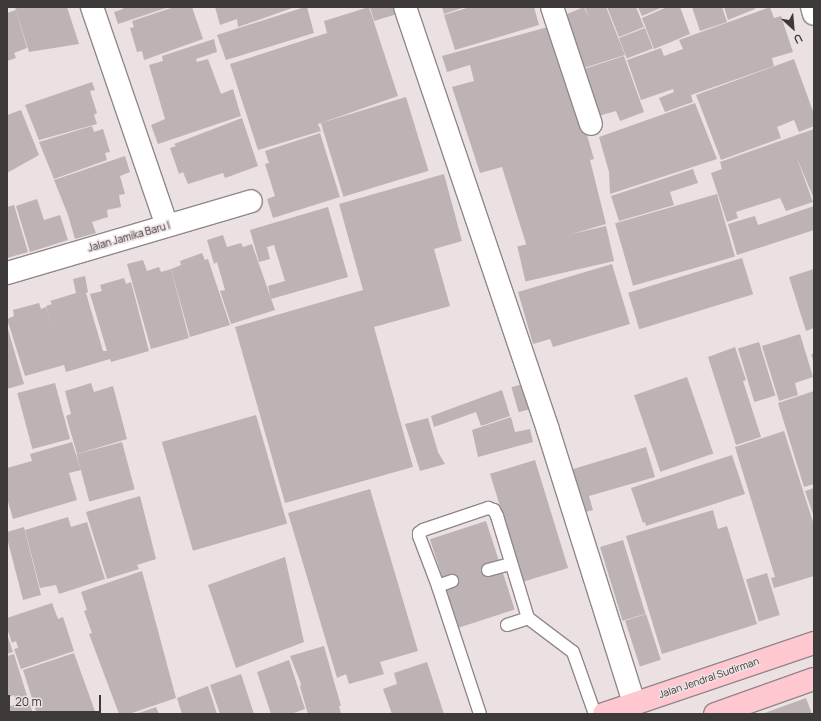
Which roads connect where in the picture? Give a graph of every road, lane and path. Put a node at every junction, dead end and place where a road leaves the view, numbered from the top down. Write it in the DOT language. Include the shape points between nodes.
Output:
graph roads {
  1 [pos="92,7"];
  2 [pos="405,7"];
  3 [pos="552,7"];
  4 [pos="812,7"];
  5 [pos="814,14"];
  6 [pos="591,124"];
  7 [pos="251,201"];
  8 [pos="167,226"];
  9 [pos="7,273"];
  10 [pos="510,564"];
  11 [pos="488,570"];
  12 [pos="452,581"];
  13 [pos="438,586"];
  14 [pos="528,618"];
  15 [pos="507,625"];
  16 [pos="814,643"];
  17 [pos="814,679"];
  18 [pos="634,703"];
  19 [pos="480,714"];
  20 [pos="595,714"];
  21 [pos="604,714"];
  22 [pos="715,714"];
  1 -- 8 [label="street"];
  2 -- 18 [label="street" via="548,430"];
  3 -- 6 [label="street"];
  4 -- 5 [label="street"];
  7 -- 8 [label="street, Jalan Jamika Baru I"];
  8 -- 9 [label="street, Jalan Jamika Baru I"];
  10 -- 11 [label="lane"];
  10 -- 13 [label="lane" via="497,516 494,510 488,508 419,533"];
  10 -- 14 [label="lane"];
  12 -- 13 [label="lane"];
  13 -- 19 [label="lane" via="462,640"];
  14 -- 15 [label="lane"];
  14 -- 20 [label="lane" via="573,652"];
  16 -- 18 [label="main road, Jalan Jendral Sudirman"];
  17 -- 22 [label="main road"];
  18 -- 21 [label="main road, Jalan Jendral Sudirman"];
}
